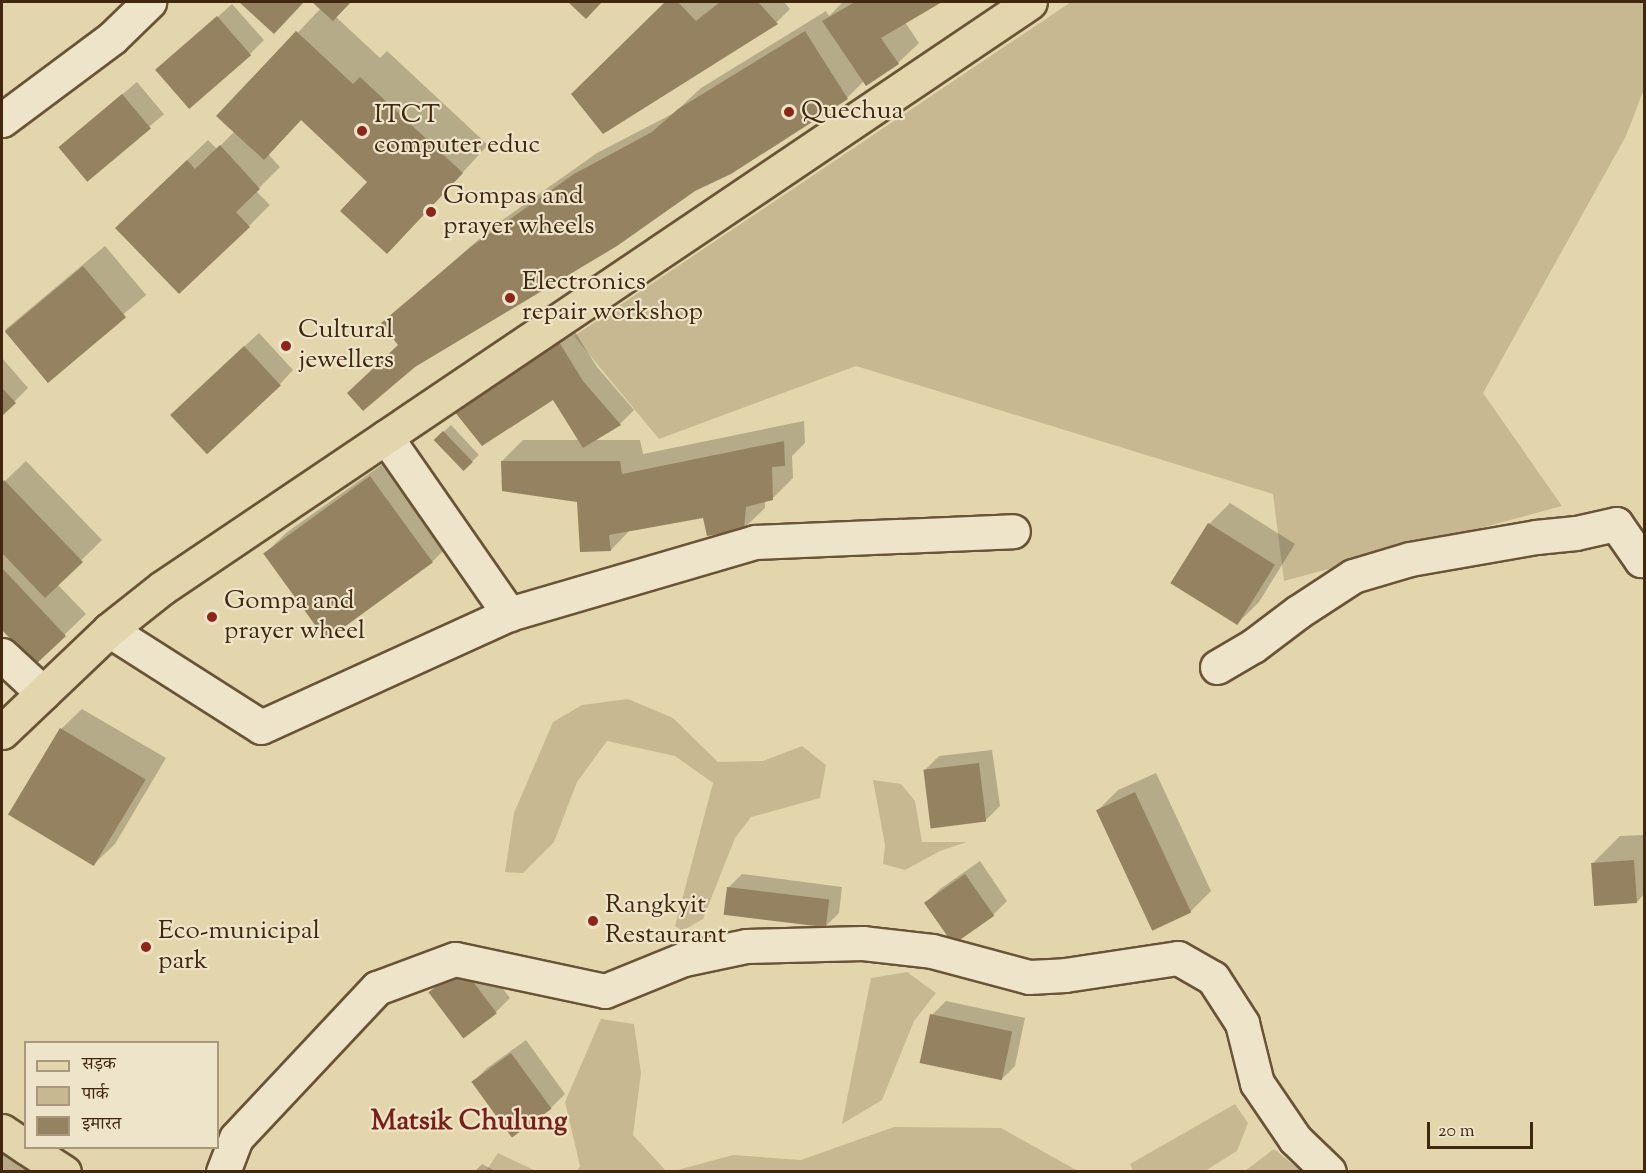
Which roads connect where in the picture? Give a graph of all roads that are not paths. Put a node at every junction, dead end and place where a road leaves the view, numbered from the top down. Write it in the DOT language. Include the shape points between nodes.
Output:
graph roads {
  1 [pos="149,2"];
  2 [pos="1030,2"];
  3 [pos="2,120"];
  4 [pos="386,437"];
  5 [pos="1013,531"];
  6 [pos="1644,559"];
  7 [pos="509,614"];
  8 [pos="109,630"];
  9 [pos="2,655"];
  10 [pos="1217,667"];
  11 [pos="43,693"];
  12 [pos="2,732"];
  13 [pos="2,1131"];
  14 [pos="24,1146"];
  15 [pos="29,1149"];
  16 [pos="64,1172"];
  17 [pos="223,1172"];
  18 [pos="1329,1172"];
  1 -- 3 [label="street" via="112,38"];
  2 -- 4 [label="main road"];
  4 -- 7 [label="street"];
  4 -- 8 [label="main road" via="162,588"];
  5 -- 7 [label="street" via="755,542"];
  6 -- 10 [label="street" via="1616,524 1410,559 1353,576"];
  7 -- 8 [label="street" via="261,727"];
  8 -- 11 [label="main road"];
  9 -- 11 [label="street"];
  11 -- 12 [label="main road"];
  13 -- 14 [label="main road"];
  15 -- 16 [label="main road"];
  17 -- 18 [label="street" via="237,1138 377,988 455,959 605,991 684,959 746,946 863,943 932,951 1029,977 1178,958 1213,978 1242,1023 1257,1083 1295,1139"];
}
